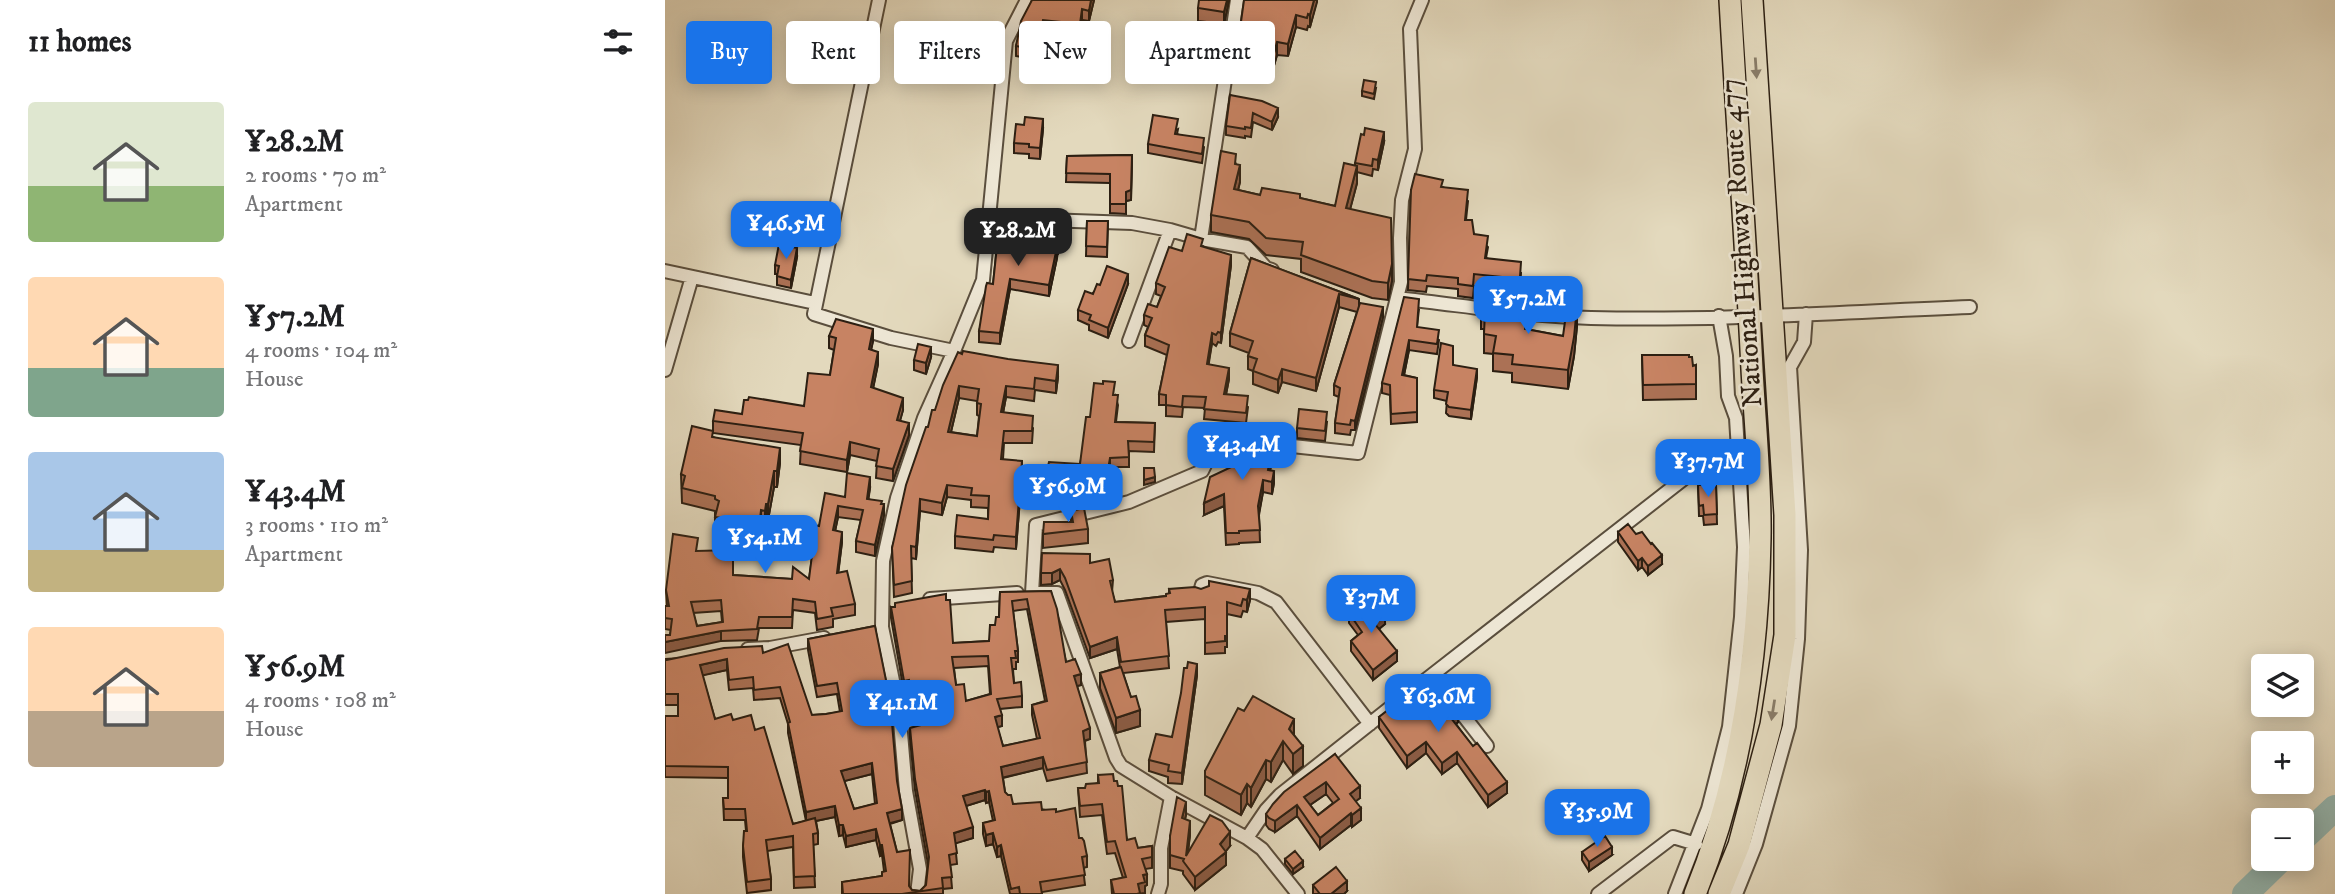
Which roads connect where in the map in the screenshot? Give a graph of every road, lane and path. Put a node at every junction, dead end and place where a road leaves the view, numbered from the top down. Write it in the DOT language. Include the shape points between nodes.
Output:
graph roads {
  1 [pos="879,0"];
  2 [pos="1027,0"];
  3 [pos="1237,0"];
  4 [pos="1422,0"];
  5 [pos="1730,0"];
  6 [pos="1752,0"];
  7 [pos="989,218"];
  8 [pos="1170,230"];
  9 [pos="1201,239"];
  10 [pos="665,271"];
  11 [pos="691,277"];
  12 [pos="1289,277"];
  13 [pos="815,303"];
  14 [pos="1392,305"];
  15 [pos="1970,307"];
  16 [pos="1806,314"];
  17 [pos="1720,316"];
  18 [pos="1749,316"];
  19 [pos="1772,316"];
  20 [pos="1129,341"];
  21 [pos="954,351"];
  22 [pos="665,370"];
  23 [pos="1747,450"];
  24 [pos="1200,592"];
  25 [pos="1032,593"];
  26 [pos="918,601"];
  27 [pos="832,636"];
  28 [pos="735,650"];
  29 [pos="1432,676"];
  30 [pos="1370,724"];
  31 [pos="1487,746"];
  32 [pos="1171,797"];
  33 [pos="1247,838"];
  34 [pos="1696,844"];
  35 [pos="917,894"];
  36 [pos="1158,894"];
  37 [pos="1298,894"];
  38 [pos="1598,894"];
  39 [pos="1675,894"];
  40 [pos="1695,894"];
  41 [pos="1719,894"];
  42 [pos="1736,894"];
  1 -- 13 [label="street"];
  2 -- 7 [label="street" via="1006,41"];
  3 -- 9 [label="street"];
  4 -- 14 [label="street" via="1410,29 1415,149 1402,200 1401,282"];
  5 -- 18 [label="highway, National Highway Route 477"];
  6 -- 19 [label="highway, National Highway Route 477, one-way"];
  7 -- 8 [label="street" via="1132,223"];
  7 -- 21 [label="street" via="983,280"];
  8 -- 9 [label="street"];
  8 -- 20 [label="street"];
  9 -- 12 [label="street" via="1247,247 1266,268"];
  10 -- 11 [label="street"];
  11 -- 13 [label="street"];
  11 -- 22 [label="street"];
  13 -- 21 [label="street" via="814,314 891,338"];
  14 -- 17 [label="street" via="1592,318"];
  14 -- 25 [label="street" via="1358,453 1220,435 1202,471 1129,502 1037,525"];
  15 -- 16 [label="street"];
  16 -- 19 [label="street"];
  16 -- 42 [label="street" via="1804,342 1790,367 1801,551 1789,726 1756,844"];
  17 -- 18 [label="street"];
  17 -- 23 [label="street" via="1728,396"];
  18 -- 19 [label="street"];
  18 -- 23 [label="highway, National Highway Route 477"];
  19 -- 41 [label="highway, National Highway Route 477, one-way" via="1786,515 1785,635 1771,725 1739,845"];
  21 -- 35 [label="street" via="924,418 897,498 883,561 888,607 876,628 899,710 906,791 920,869"];
  23 -- 29 [label="street" via="1722,449"];
  23 -- 34 [label="street" via="1735,686 1724,748"];
  23 -- 40 [label="highway, National Highway Route 477" via="1760,535 1756,642 1739,752"];
  24 -- 30 [label="street" via="1207,583 1258,593 1276,602"];
  25 -- 26 [label="street"];
  25 -- 32 [label="street" via="1058,593 1121,766"];
  27 -- 28 [label="street"];
  29 -- 30 [label="street"];
  29 -- 31 [label="street"];
  30 -- 33 [label="street" via="1280,795"];
  32 -- 33 [label="street"];
  32 -- 36 [label="street"];
  33 -- 37 [label="street" via="1262,849"];
  34 -- 38 [label="street" via="1673,837"];
  34 -- 39 [label="street"];
}
